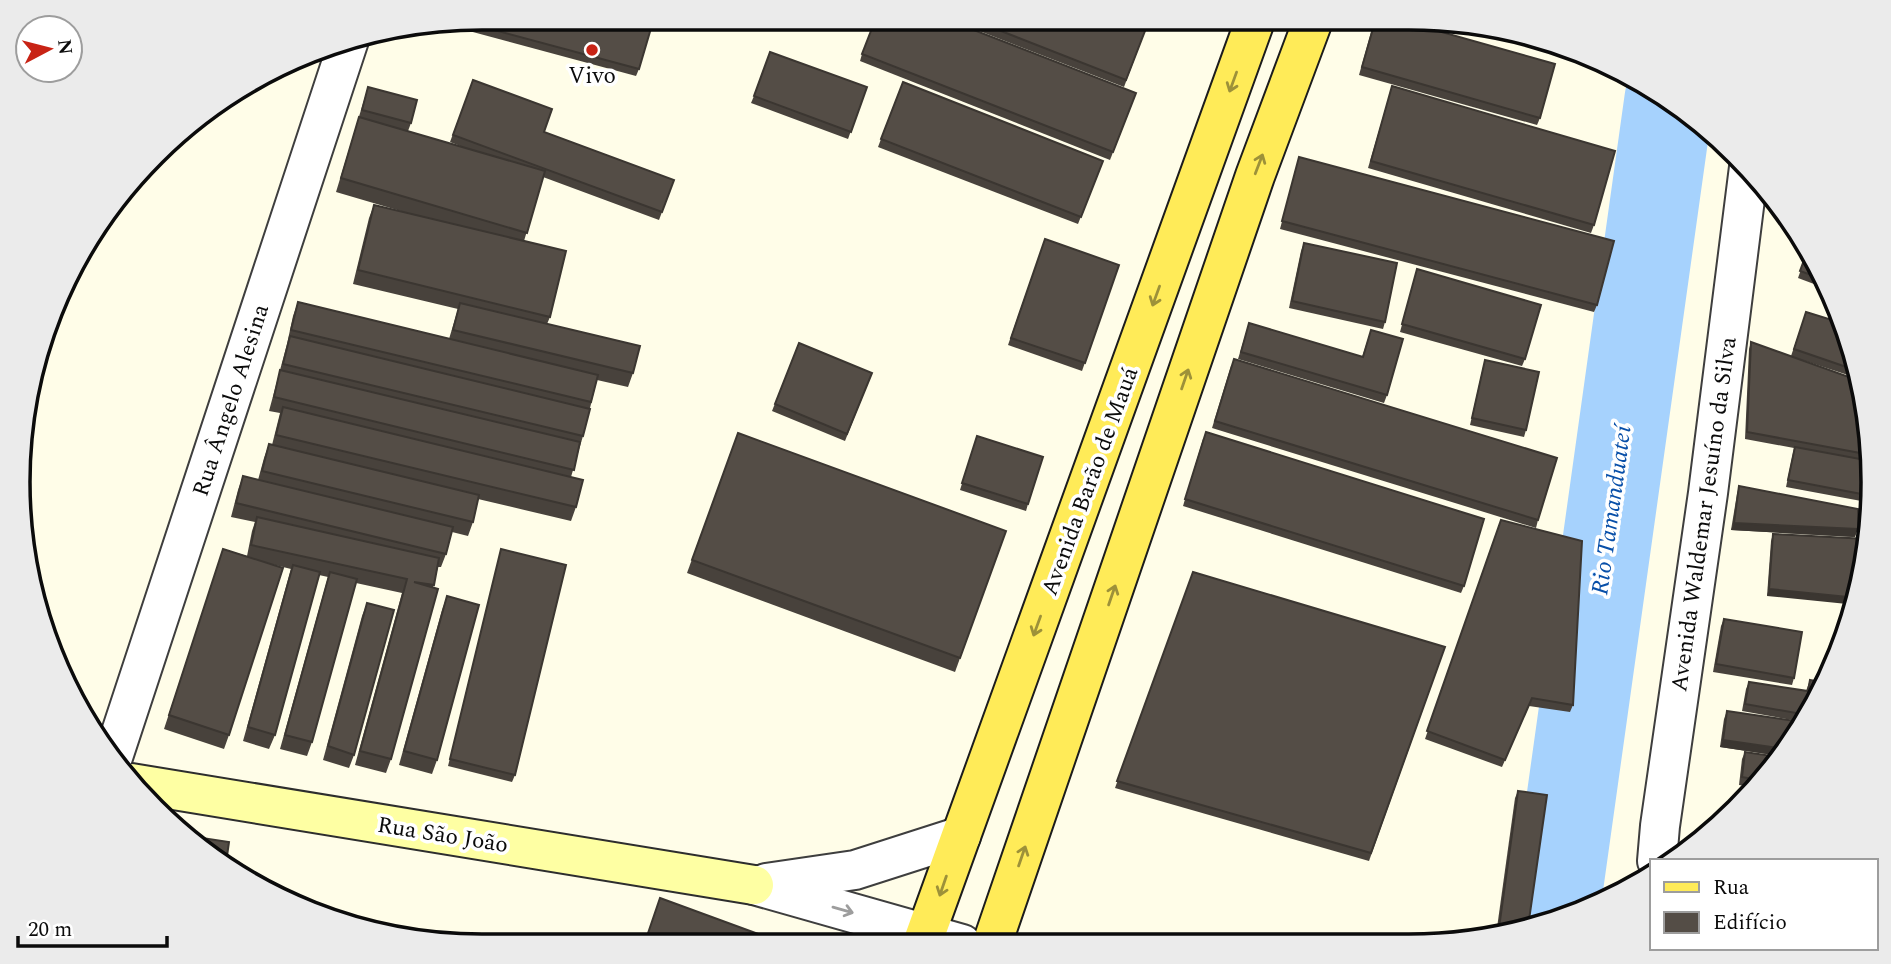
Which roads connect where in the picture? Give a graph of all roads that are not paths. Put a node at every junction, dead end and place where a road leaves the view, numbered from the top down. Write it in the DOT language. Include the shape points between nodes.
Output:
graph roads {
  1 [pos="1252,30"];
  2 [pos="1310,30"];
  3 [pos="345,51"];
  4 [pos="1747,182"];
  5 [pos="116,747"];
  6 [pos="147,786"];
  7 [pos="961,835"];
  8 [pos="1657,859"];
  9 [pos="754,885"];
  10 [pos="908,934"];
  11 [pos="926,934"];
  12 [pos="995,934"];
  1 -- 7 [label="main road, Avenida Barão de Mauá, one-way"];
  12 -- 2 [label="main road, one-way" via="1255,176"];
  3 -- 5 [label="street, Rua Ângelo Alesina"];
  4 -- 8 [label="street, Avenida Waldemar Jesuíno da Silva"];
  6 -- 9 [label="street, Rua São João"];
  7 -- 9 [label="street, Rua São João" via="856,870"];
  7 -- 11 [label="main road, Avenida Barão de Mauá, one-way"];
  9 -- 10 [label="street, Rua São João, one-way"];
}
